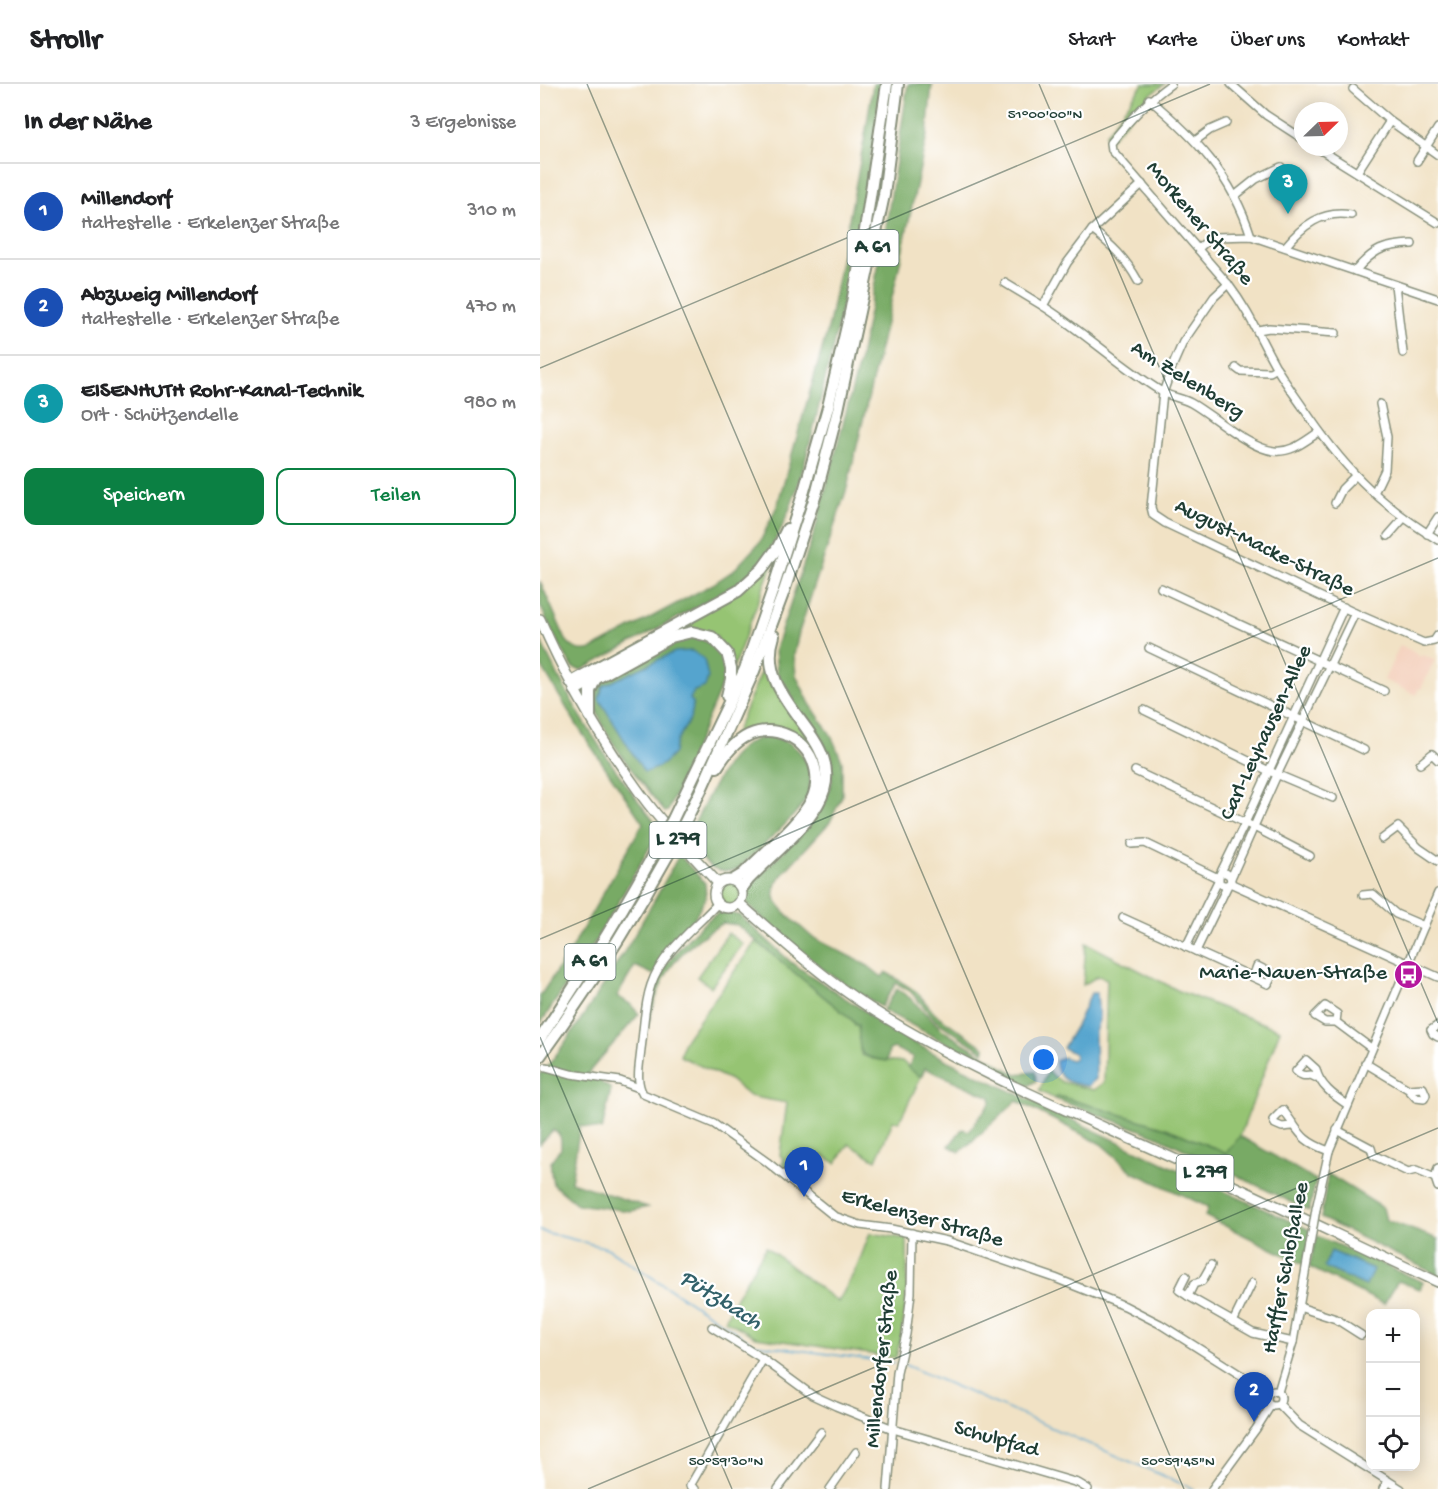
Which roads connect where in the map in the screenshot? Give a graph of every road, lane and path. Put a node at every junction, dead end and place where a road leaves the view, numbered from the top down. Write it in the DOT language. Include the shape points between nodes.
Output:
graph roads {
  1 [pos="887,84"];
  2 [pos="898,84"];
  3 [pos="1171,84"];
  4 [pos="1231,84"];
  5 [pos="1353,89"];
  6 [pos="1149,99"];
  7 [pos="1390,121"];
  8 [pos="1226,123"];
  9 [pos="1438,129"];
  10 [pos="1294,133"];
  11 [pos="1195,141"];
  12 [pos="1425,147"];
  13 [pos="1438,155"];
  14 [pos="1331,156"];
  15 [pos="1417,161"];
  16 [pos="1281,167"];
  17 [pos="1357,172"];
  18 [pos="1142,184"];
  19 [pos="1236,195"];
  20 [pos="1351,215"];
  21 [pos="1438,223"];
  22 [pos="1092,230"];
  23 [pos="1251,236"];
  24 [pos="1412,244"];
  25 [pos="1285,247"];
  26 [pos="1198,249"];
  27 [pos="1355,271"];
  28 [pos="1138,281"];
  29 [pos="1005,283"];
  30 [pos="1228,284"];
  31 [pos="1395,285"];
  32 [pos="1437,296"];
  33 [pos="1043,306"];
  34 [pos="1258,330"];
  35 [pos="1336,333"];
  36 [pos="1403,353"];
  37 [pos="1236,368"];
  38 [pos="1276,368"];
  39 [pos="1163,393"];
  40 [pos="1380,404"];
  41 [pos="1319,432"];
  42 [pos="1355,476"];
  43 [pos="804,491"];
  44 [pos="1374,493"];
  45 [pos="1335,503"];
  46 [pos="1438,517"];
  47 [pos="1403,519"];
  48 [pos="1427,534"];
  49 [pos="1388,536"];
  50 [pos="1438,540"];
  51 [pos="1161,588"];
  52 [pos="784,591"];
  53 [pos="1344,607"];
  54 [pos="1355,613"];
  55 [pos="540,620"];
  56 [pos="1438,635"];
  57 [pos="1149,648"];
  58 [pos="1320,662"];
  59 [pos="1330,666"];
  60 [pos="596,678"];
  61 [pos="573,686"];
  62 [pos="1384,691"];
  63 [pos="1144,710"];
  64 [pos="590,716"];
  65 [pos="1294,717"];
  66 [pos="1303,721"];
  67 [pos="718,728"];
  68 [pos="1364,750"];
  69 [pos="1438,760"];
  70 [pos="1420,764"];
  71 [pos="1135,771"];
  72 [pos="1269,771"];
  73 [pos="1277,775"];
  74 [pos="701,790"];
  75 [pos="1333,798"];
  76 [pos="1245,823"];
  77 [pos="1254,827"];
  78 [pos="1382,839"];
  79 [pos="1132,844"];
  80 [pos="1310,856"];
  81 [pos="1438,861"];
  82 [pos="1220,877"];
  83 [pos="1229,882"];
  84 [pos="718,883"];
  85 [pos="738,884"];
  86 [pos="1438,893"];
  87 [pos="1364,895"];
  88 [pos="718,903"];
  89 [pos="739,903"];
  90 [pos="1429,914"];
  91 [pos="1123,918"];
  92 [pos="1438,918"];
  93 [pos="1424,926"];
  94 [pos="1186,947"];
  95 [pos="1196,951"];
  96 [pos="1408,963"];
  97 [pos="1252,977"];
  98 [pos="1438,977"];
  99 [pos="1336,1022"];
  100 [pos="1438,1025"];
  101 [pos="1438,1037"];
  102 [pos="540,1039"];
  103 [pos="1371,1048"];
  104 [pos="540,1056"];
  105 [pos="1365,1063"];
  106 [pos="546,1067"];
  107 [pos="1316,1076"];
  108 [pos="639,1088"];
  109 [pos="1408,1089"];
  110 [pos="1348,1105"];
  111 [pos="1293,1123"];
  112 [pos="1337,1130"];
  113 [pos="1329,1151"];
  114 [pos="1438,1168"];
  115 [pos="1435,1178"];
  116 [pos="1438,1187"];
  117 [pos="912,1233"];
  118 [pos="1211,1265"];
  119 [pos="1186,1276"];
  120 [pos="1438,1282"];
  121 [pos="1252,1283"];
  122 [pos="1188,1296"];
  123 [pos="1299,1307"];
  124 [pos="1233,1322"];
  125 [pos="712,1327"];
  126 [pos="1361,1335"];
  127 [pos="1293,1342"];
  128 [pos="764,1359"];
  129 [pos="1278,1392"];
  130 [pos="1269,1393"];
  131 [pos="1275,1404"];
  132 [pos="892,1429"];
  133 [pos="821,1432"];
  134 [pos="855,1452"];
  135 [pos="1388,1481"];
  136 [pos="692,1488"];
  137 [pos="778,1489"];
  138 [pos="830,1489"];
  139 [pos="888,1489"];
  140 [pos="1088,1489"];
  141 [pos="1212,1489"];
  142 [pos="1383,1489"];
  143 [pos="1401,1489"];
  1 -- 43 [label="highway, A 61" via="850,313"];
  2 -- 52 [label="highway, A 61" via="884,195 838,410 817,491"];
  3 -- 6 [label="street"];
  4 -- 10 [label="street"];
  5 -- 7 [label="street"];
  6 -- 11 [label="street"];
  6 -- 18 [label="street, Morkener Straße" via="1111,142 1112,150"];
  7 -- 12 [label="street"];
  7 -- 17 [label="street"];
  8 -- 11 [label="street"];
  9 -- 12 [label="street"];
  11 -- 19 [label="street"];
  12 -- 13 [label="street"];
  12 -- 15 [label="street"];
  14 -- 17 [label="street"];
  16 -- 19 [label="street" via="1256,179"];
  17 -- 21 [label="street"];
  18 -- 22 [label="street"];
  18 -- 26 [label="street, Morkener Straße"];
  19 -- 23 [label="street"];
  20 -- 25 [label="street" via="1315,218"];
  22 -- 28 [label="street" via="1128,262"];
  22 -- 33 [label="street" via="1067,263"];
  23 -- 25 [label="street"];
  23 -- 26 [label="street" via="1215,237"];
  24 -- 27 [label="street" via="1377,249"];
  25 -- 27 [label="street"];
  26 -- 30 [label="street, Morkener Straße"];
  27 -- 31 [label="street"];
  29 -- 33 [label="street, Am Zelenberg"];
  30 -- 34 [label="street, Morkener Straße"];
  30 -- 39 [label="street" via="1214,297 1183,342"];
  31 -- 32 [label="street"];
  31 -- 36 [label="street"];
  33 -- 39 [label="street, Am Zelenberg"];
  34 -- 35 [label="street"];
  34 -- 38 [label="street, Morkener Straße"];
  37 -- 38 [label="street" via="1270,372"];
  38 -- 41 [label="street, Morkener Straße"];
  39 -- 41 [label="street, Am Zelenberg" via="1190,403 1265,449 1294,448"];
  39 -- 53 [label="street, August-Macke-Straße" via="1151,507 1154,515"];
  40 -- 44 [label="street" via="1387,437 1385,470"];
  41 -- 42 [label="street, Morkener Straße"];
  42 -- 44 [label="street, Morkener Straße"];
  42 -- 45 [label="street"];
  43 -- 61 [label="highway" via="771,558 746,584"];
  43 -- 67 [label="highway, A 61" via="745,669"];
  44 -- 47 [label="street, Morkener Straße"];
  46 -- 48 [label="street"];
  47 -- 48 [label="street, Morkener Straße"];
  47 -- 49 [label="street"];
  48 -- 50 [label="street, Morkener Straße"];
  51 -- 58 [label="street"];
  52 -- 74 [label="highway, A 61" via="754,671"];
  52 -- 85 [label="highway" via="772,643 771,669 784,700 818,744 825,767 824,788 819,803 804,823 749,879"];
  53 -- 54 [label="street, August-Macke-Straße"];
  53 -- 58 [label="street, Carl-Leyhausen-Allee"];
  54 -- 56 [label="street, August-Macke-Straße" via="1424,643 1434,641"];
  54 -- 59 [label="street, Carl-Leyhausen-Allee"];
  55 -- 61 [label="main road, L 279"];
  57 -- 65 [label="street"];
  58 -- 59 [label="street"];
  58 -- 65 [label="street, Carl-Leyhausen-Allee"];
  59 -- 62 [label="street"];
  59 -- 66 [label="street, Carl-Leyhausen-Allee"];
  60 -- 61 [label="highway"];
  60 -- 64 [label="highway" via="590,691"];
  60 -- 67 [label="highway" via="671,637 692,632 706,634 723,647 730,660 730,687"];
  61 -- 64 [label="main road, L 279"];
  63 -- 72 [label="street"];
  64 -- 84 [label="main road, L 279" via="642,795"];
  65 -- 66 [label="street"];
  65 -- 72 [label="street, Carl-Leyhausen-Allee"];
  66 -- 68 [label="street"];
  66 -- 73 [label="street, Carl-Leyhausen-Allee"];
  67 -- 102 [label="highway, A 61, bridge" via="639,884"];
  69 -- 70 [label="street" via="1432,754"];
  71 -- 76 [label="street"];
  72 -- 73 [label="street"];
  72 -- 76 [label="street, Carl-Leyhausen-Allee"];
  73 -- 75 [label="street"];
  73 -- 77 [label="street, Carl-Leyhausen-Allee"];
  74 -- 85 [label="highway" via="732,747 756,733 772,731 792,737 813,762 816,784 811,800"];
  74 -- 104 [label="highway, A 61, bridge" via="619,939"];
  76 -- 77 [label="street"];
  76 -- 82 [label="street, Carl-Leyhausen-Allee"];
  77 -- 80 [label="street"];
  77 -- 83 [label="street, Carl-Leyhausen-Allee"];
  78 -- 81 [label="street" via="1398,827"];
  79 -- 82 [label="street" via="1145,843"];
  82 -- 83 [label="street" via="1223,885"];
  82 -- 83 [label="street" via="1228,874"];
  82 -- 94 [label="street, Carl-Leyhausen-Allee"];
  83 -- 95 [label="street, Carl-Leyhausen-Allee"];
  83 -- 96 [label="street"];
  84 -- 85 [label="main road" via="725,879"];
  84 -- 88 [label="main road" via="714,896"];
  85 -- 89 [label="main road" via="743,896"];
  86 -- 90 [label="street, Harffer Schloßallee"];
  87 -- 93 [label="street" via="1373,894 1396,915"];
  88 -- 89 [label="main road" via="731,908"];
  88 -- 108 [label="street" via="660,966 651,984"];
  89 -- 120 [label="main road, L 279" via="831,980 921,1039 1033,1095"];
  90 -- 92 [label="street"];
  90 -- 93 [label="street, Harffer Schloßallee"];
  91 -- 94 [label="street"];
  93 -- 96 [label="street, Harffer Schloßallee"];
  94 -- 95 [label="street"];
  95 -- 97 [label="street"];
  96 -- 98 [label="street"];
  96 -- 103 [label="street, Harffer Schloßallee"];
  99 -- 103 [label="street"];
  100 -- 101 [label="street" via="1431,1030"];
  103 -- 105 [label="street, Harffer Schloßallee"];
  105 -- 109 [label="street"];
  105 -- 110 [label="street, Harffer Schloßallee"];
  106 -- 108 [label="street, Erkelenzer Straße"];
  107 -- 110 [label="street"];
  108 -- 117 [label="street, Erkelenzer Straße" via="648,1098 719,1127 834,1216 860,1225"];
  110 -- 112 [label="street, Harffer Schloßallee"];
  111 -- 113 [label="street" via="1309,1142"];
  112 -- 113 [label="street, Harffer Schloßallee"];
  112 -- 115 [label="street" via="1371,1148 1373,1155 1408,1172 1416,1170"];
  113 -- 123 [label="street, Harffer Schloßallee, bridge"];
  114 -- 115 [label="street"];
  115 -- 116 [label="street"];
  117 -- 130 [label="street, Erkelenzer Straße" via="1055,1278 1125,1306"];
  117 -- 132 [label="street, Millendorfer Straße" via="910,1301"];
  118 -- 122 [label="street"];
  119 -- 122 [label="street" via="1179,1290"];
  121 -- 124 [label="street"];
  122 -- 124 [label="street"];
  123 -- 126 [label="street" via="1335,1318"];
  123 -- 127 [label="street, Harffer Schloßallee"];
  124 -- 127 [label="street" via="1264,1337"];
  125 -- 128 [label="street, Schulpfad"];
  127 -- 129 [label="street, Harffer Schloßallee"];
  128 -- 132 [label="street, Schulpfad" via="812,1395"];
  128 -- 136 [label="street"];
  129 -- 130 [label="street"];
  129 -- 131 [label="street" via="1281,1399"];
  130 -- 131 [label="street" via="1266,1399"];
  131 -- 135 [label="street" via="1299,1425"];
  131 -- 141 [label="street"];
  132 -- 139 [label="street, Millendorfer Straße"];
  132 -- 140 [label="street, Schulpfad"];
  133 -- 137 [label="street"];
  134 -- 138 [label="street"];
  135 -- 142 [label="street"];
  135 -- 143 [label="street"];
}
